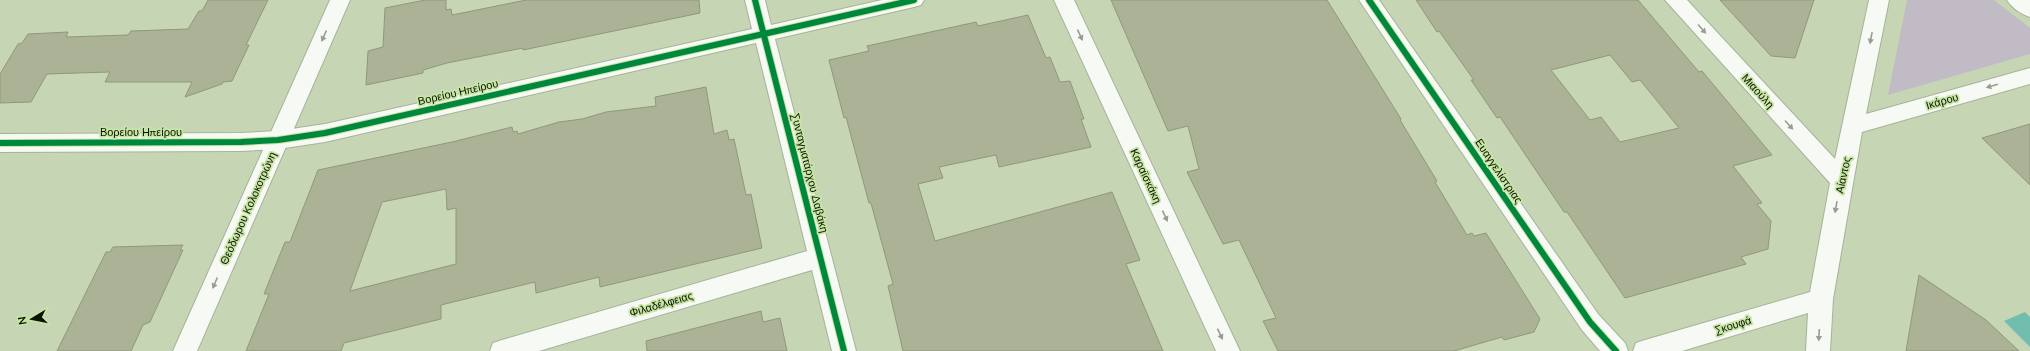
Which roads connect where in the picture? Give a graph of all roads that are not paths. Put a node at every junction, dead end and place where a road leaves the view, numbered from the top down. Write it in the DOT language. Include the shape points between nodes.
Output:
graph roads {
  1 [pos="340,0"];
  2 [pos="755,0"];
  3 [pos="914,0"];
  4 [pos="1064,0"];
  5 [pos="1369,0"];
  6 [pos="1675,0"];
  7 [pos="1879,0"];
  8 [pos="2017,0"];
  9 [pos="2030,10"];
  10 [pos="764,34"];
  11 [pos="2030,76"];
  12 [pos="1853,126"];
  13 [pos="278,140"];
  14 [pos="0,143"];
  15 [pos="1841,181"];
  16 [pos="821,257"];
  17 [pos="1821,299"];
  18 [pos="185,351"];
  19 [pos="502,351"];
  20 [pos="844,351"];
  21 [pos="1228,351"];
  22 [pos="1616,351"];
  23 [pos="1645,351"];
  24 [pos="1818,351"];
  1 -- 13 [label="street, Θεόδωρου Κολοκοτρώνη, one-way"];
  2 -- 10 [label="street, Συνταγματάρχου Δαβάκη"];
  3 -- 10 [label="street, Βορείου Ηπείρου"];
  4 -- 21 [label="street, Καραϊσκάκη, one-way"];
  5 -- 22 [label="street, Ευαγγελίστριας" via="1590,322"];
  6 -- 15 [label="street, Μιαούλη, one-way"];
  7 -- 12 [label="street, Αίαντος, one-way"];
  8 -- 9 [label="street"];
  10 -- 13 [label="street, Βορείου Ηπείρου" via="325,132"];
  10 -- 16 [label="street, Συνταγματάρχου Δαβάκη"];
  11 -- 12 [label="street, Ικάρου, one-way"];
  12 -- 15 [label="street, Αίαντος"];
  13 -- 14 [label="street, Βορείου Ηπείρου"];
  13 -- 18 [label="street, Θεόδωρου Κολοκοτρώνη, one-way"];
  15 -- 17 [label="street, Αίαντος, one-way"];
  16 -- 19 [label="street, Φιλαδέλφειας"];
  16 -- 20 [label="street, Συνταγματάρχου Δαβάκη"];
  17 -- 23 [label="street, Σκουφά"];
  17 -- 24 [label="street, Αίαντος, one-way"];
}
